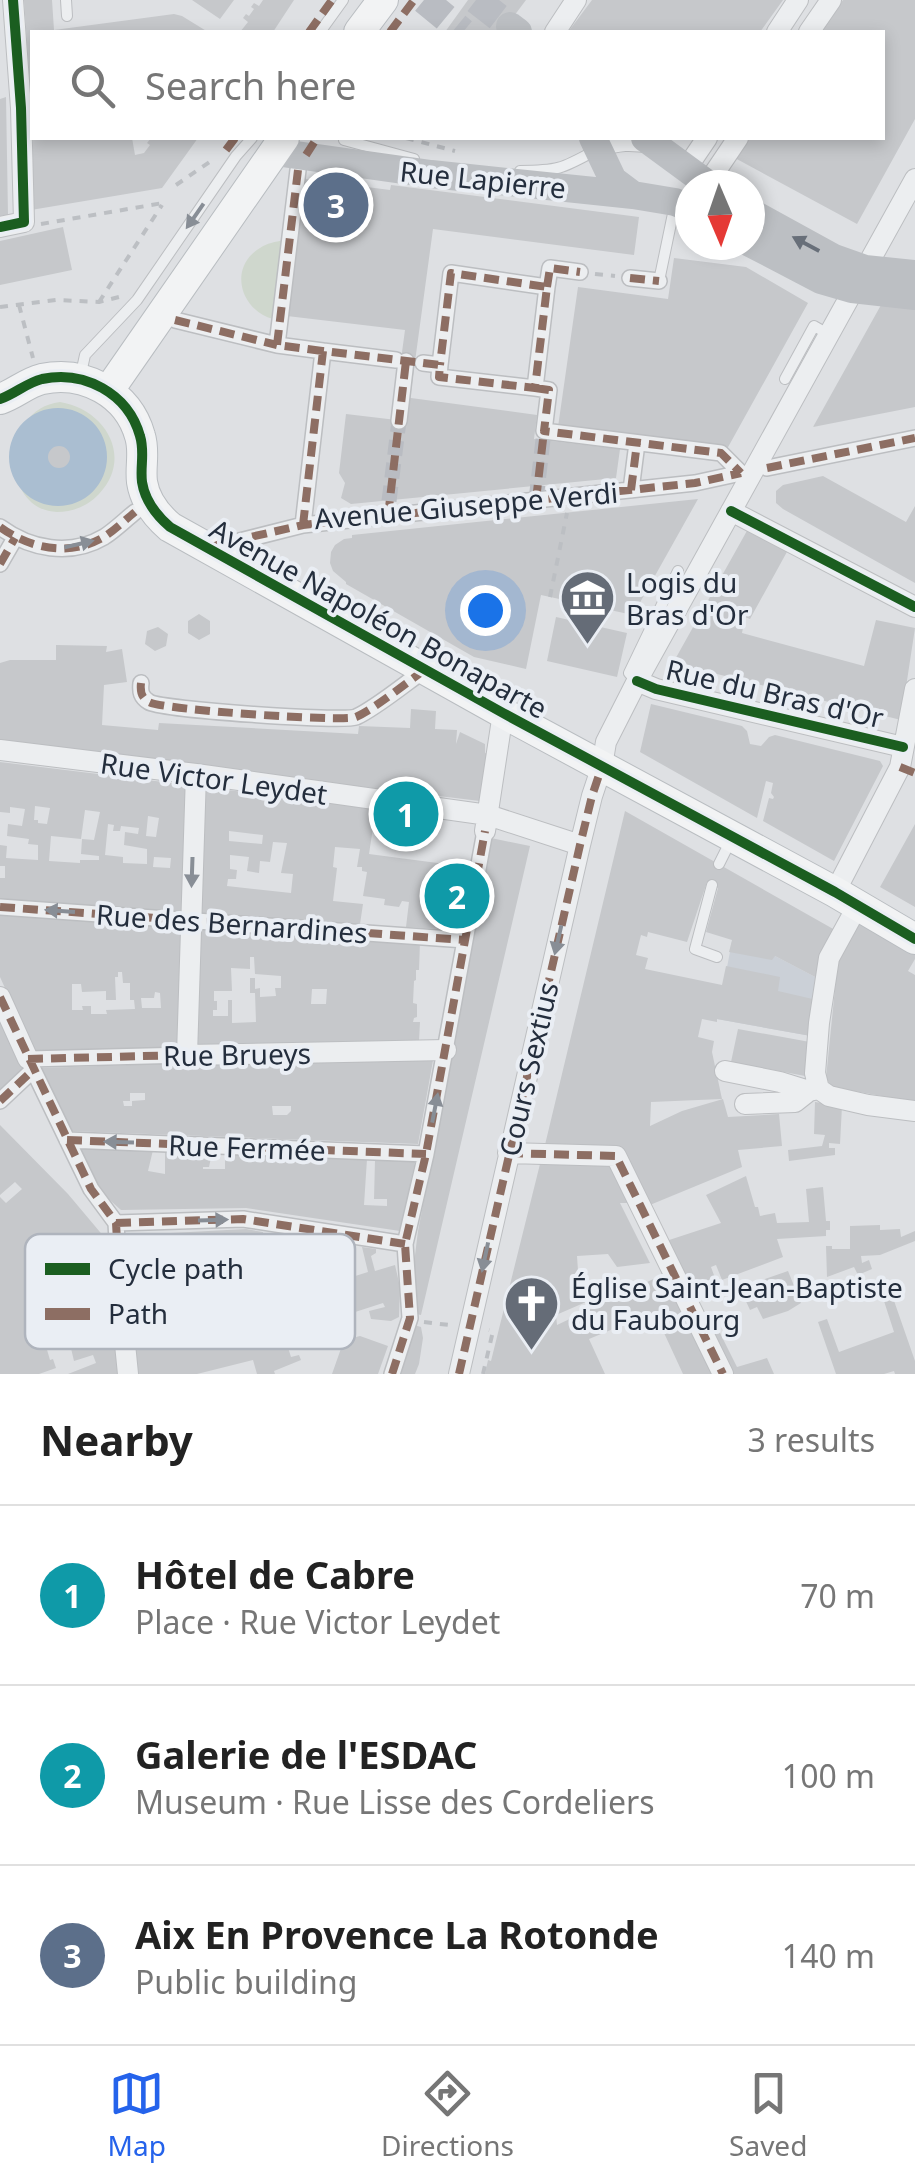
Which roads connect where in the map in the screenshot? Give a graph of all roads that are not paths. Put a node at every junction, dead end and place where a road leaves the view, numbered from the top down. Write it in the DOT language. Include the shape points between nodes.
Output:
graph roads {
  1 [pos="13,0"];
  2 [pos="66,0"];
  3 [pos="344,0"];
  4 [pos="576,0"];
  5 [pos="798,0"];
  6 [pos="831,0"];
  7 [pos="67,16"];
  8 [pos="371,16"];
  9 [pos="322,30"];
  10 [pos="556,30"];
  11 [pos="777,30"];
  12 [pos="810,30"];
  13 [pos="344,140"];
  14 [pos="624,140"];
  15 [pos="649,140"];
  16 [pos="707,140"];
  17 [pos="736,140"];
  18 [pos="596,143"];
  19 [pos="278,149"];
  20 [pos="430,161"];
  21 [pos="449,164"];
  22 [pos="689,170"];
  23 [pos="702,170"];
  24 [pos="709,170"];
  25 [pos="496,175"];
  26 [pos="915,179"];
  27 [pos="633,195"];
  28 [pos="675,204"];
  29 [pos="765,220"];
  30 [pos="0,227"];
  31 [pos="675,228"];
  32 [pos="765,251"];
  33 [pos="580,272"];
  34 [pos="915,274"];
  35 [pos="630,278"];
  36 [pos="859,279"];
  37 [pos="659,281"];
  38 [pos="547,286"];
  39 [pos="915,296"];
  40 [pos="175,320"];
  41 [pos="828,334"];
  42 [pos="277,346"];
  43 [pos="323,350"];
  44 [pos="416,362"];
  45 [pos="80,379"];
  46 [pos="785,379"];
  47 [pos="535,388"];
  48 [pos="109,390"];
  49 [pos="0,399"];
  50 [pos="399,421"];
  51 [pos="915,438"];
  52 [pos="637,443"];
  53 [pos="767,468"];
  54 [pos="632,490"];
  55 [pos="140,504"];
  56 [pos="731,511"];
  57 [pos="303,524"];
  58 [pos="0,527"];
  59 [pos="15,538"];
  60 [pos="208,549"];
  61 [pos="0,564"];
  62 [pos="678,571"];
  63 [pos="915,607"];
  64 [pos="426,669"];
  65 [pos="637,682"];
  66 [pos="141,683"];
  67 [pos="915,689"];
  68 [pos="504,712"];
  69 [pos="0,750"];
  70 [pos="906,762"];
  71 [pos="602,766"];
  72 [pos="196,774"];
  73 [pos="486,823"];
  74 [pos="580,846"];
  75 [pos="712,885"];
  76 [pos="847,899"];
  77 [pos="0,907"];
  78 [pos="190,919"];
  79 [pos="915,939"];
  80 [pos="465,940"];
  81 [pos="717,957"];
  82 [pos="0,997"];
  83 [pos="446,1050"];
  84 [pos="188,1055"];
  85 [pos="30,1065"];
  86 [pos="725,1072"];
  87 [pos="814,1090"];
  88 [pos="0,1102"];
  89 [pos="744,1104"];
  90 [pos="915,1111"];
  91 [pos="67,1140"];
  92 [pos="508,1153"];
  93 [pos="426,1154"];
  94 [pos="116,1223"];
  95 [pos="117,1234"];
  96 [pos="338,1234"];
  97 [pos="355,1237"];
  98 [pos="405,1244"];
  99 [pos="126,1349"];
  100 [pos="128,1374"];
  101 [pos="392,1374"];
  102 [pos="459,1374"];
  103 [pos="723,1374"];
  1 -- 30 [label="street" via="24,222"];
  2 -- 7 [label="lane"];
  3 -- 8 [label="lane"];
  3 -- 9 [label="lane"];
  4 -- 10 [label="street"];
  5 -- 11 [label="street"];
  6 -- 12 [label="street"];
  13 -- 20 [label="lane"];
  14 -- 18 [label="street, Rue Lapierre"];
  15 -- 22 [label="main road"];
  16 -- 23 [label="street"];
  17 -- 24 [label="street"];
  18 -- 25 [label="lane, Rue Lapierre" via="574,163"];
  18 -- 27 [label="main road" via="613,180"];
  19 -- 25 [label="main road, Rue Lapierre" via="394,170"];
  19 -- 42 [label="street"];
  19 -- 45 [label="lane, one-way" via="236,156 136,300 84,354"];
  19 -- 48 [label="main road"];
  21 -- 25 [label="lane"];
  25 -- 27 [label="main road, Rue Lapierre"];
  26 -- 36 [label="street, Cours Sextius"];
  27 -- 28 [label="main road, Rue Lapierre"];
  36 -- 29 [label="main road, one-way"];
  31 -- 37 [label="lane"];
  32 -- 36 [label="main road" via="821,280"];
  33 -- 38 [label="street" via="550,268"];
  34 -- 36 [label="main road"];
  35 -- 37 [label="street"];
  36 -- 39 [label="main road"];
  36 -- 41 [label="street, Cours Sextius"];
  38 -- 44 [label="street" via="451,273"];
  38 -- 47 [label="street"];
  40 -- 42 [label="street"];
  41 -- 46 [label="lane" via="814,326"];
  41 -- 56 [label="street, Cours Sextius"];
  42 -- 43 [label="street"];
  43 -- 44 [label="street"];
  43 -- 57 [label="street, Avenue Giuseppe Verdi"];
  44 -- 47 [label="street" via="438,376"];
  44 -- 50 [label="street"];
  45 -- 48 [label="main road"];
  45 -- 49 [label="main road" via="38,380"];
  47 -- 52 [label="street, Avenue Giuseppe Verdi" via="549,390 544,431"];
  48 -- 55 [label="main road" via="140,435"];
  51 -- 53 [label="street"];
  52 -- 54 [label="street, Avenue Giuseppe Verdi"];
  52 -- 54 [label="street, Avenue Giuseppe Verdi" via="721,453 741,474"];
  54 -- 57 [label="street, Avenue Giuseppe Verdi" via="389,508"];
  59 -- 55 [label="street, one-way" via="44,548 82,546 106,536"];
  55 -- 60 [label="main road, Avenue Napoléon Bonaparte"];
  56 -- 63 [label="street"];
  56 -- 65 [label="street, Cours Sextius"];
  57 -- 60 [label="street"];
  58 -- 59 [label="street"];
  59 -- 61 [label="street"];
  60 -- 64 [label="main road, Avenue Napoléon Bonaparte"];
  62 -- 65 [label="lane" via="629,673"];
  64 -- 66 [label="street" via="353,718 158,706 141,695"];
  64 -- 68 [label="main road, Avenue Napoléon Bonaparte"];
  65 -- 70 [label="street, Rue du Bras d'Or"];
  65 -- 71 [label="street, Cours Sextius" via="606,742"];
  67 -- 70 [label="street"];
  68 -- 71 [label="main road, Avenue Napoléon Bonaparte"];
  68 -- 73 [label="street"];
  69 -- 72 [label="street, Rue Victor Leydet"];
  70 -- 76 [label="street"];
  71 -- 74 [label="street, Cours Sextius"];
  71 -- 76 [label="main road, Avenue Napoléon Bonaparte" via="726,850"];
  72 -- 73 [label="street, Rue Victor Leydet"];
  72 -- 78 [label="street, one-way"];
  73 -- 74 [label="street, Rue Victor Leydet"];
  73 -- 80 [label="street"];
  74 -- 92 [label="street, Cours Sextius, one-way"];
  75 -- 81 [label="lane" via="695,949"];
  76 -- 79 [label="main road, Avenue Napoléon Bonaparte"];
  76 -- 87 [label="street" via="829,958"];
  78 -- 77 [label="street, Rue des Bernardines, one-way"];
  78 -- 80 [label="street, Rue des Bernardines"];
  78 -- 84 [label="street"];
  80 -- 83 [label="street"];
  82 -- 85 [label="street"];
  83 -- 84 [label="street, Rue Brueys"];
  93 -- 83 [label="street, one-way"];
  84 -- 85 [label="street, Rue Brueys"];
  85 -- 88 [label="street"];
  85 -- 91 [label="street"];
  86 -- 87 [label="street"];
  87 -- 89 [label="street" via="795,1102"];
  87 -- 90 [label="street"];
  93 -- 91 [label="street, Rue Fermée, one-way"];
  91 -- 94 [label="street"];
  92 -- 102 [label="street, Cours Sextius, one-way"];
  92 -- 103 [label="street" via="616,1156"];
  93 -- 98 [label="street"];
  94 -- 95 [label="street"];
  94 -- 96 [label="street, one-way" via="244,1220"];
  97 -- 98 [label="street, one-way"];
  98 -- 101 [label="street" via="410,1318"];
  99 -- 100 [label="street"];
}
